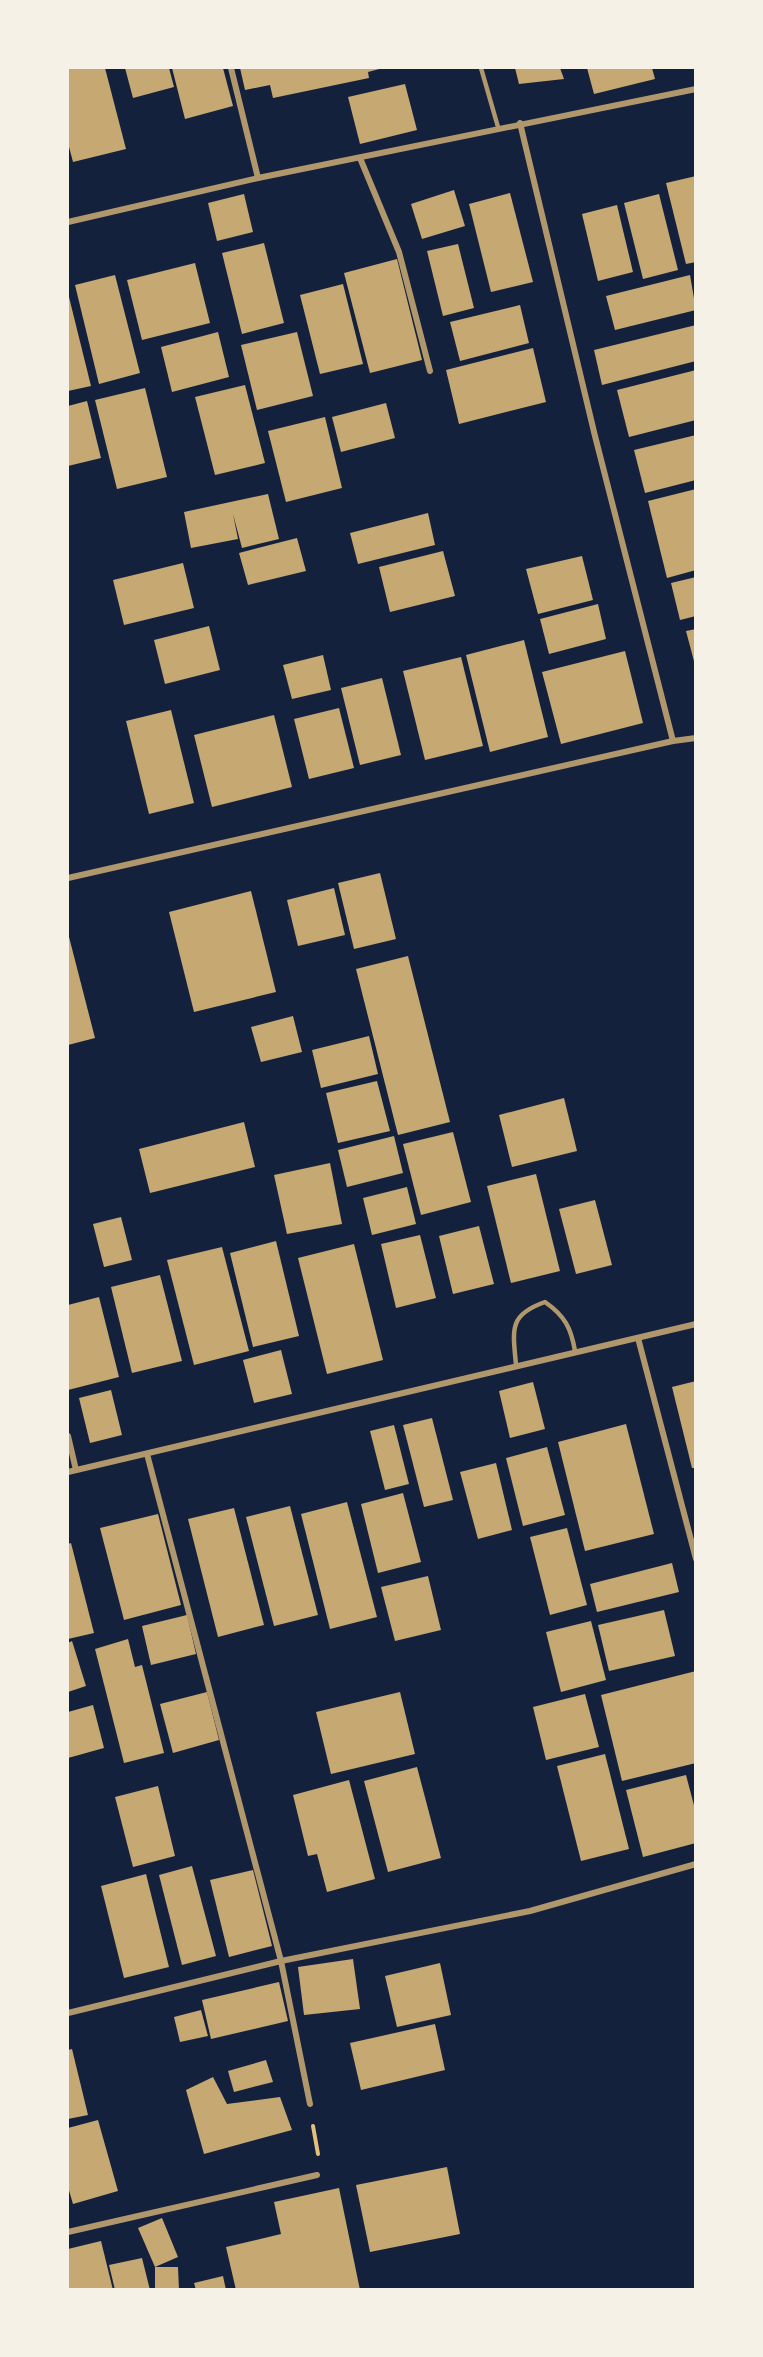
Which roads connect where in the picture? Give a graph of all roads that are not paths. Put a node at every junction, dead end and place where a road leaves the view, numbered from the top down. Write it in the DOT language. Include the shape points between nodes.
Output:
graph roads {
  1 [pos="231,68"];
  2 [pos="481,68"];
  3 [pos="696,88"];
  4 [pos="520,123"];
  5 [pos="498,128"];
  6 [pos="360,158"];
  7 [pos="258,178"];
  8 [pos="68,222"];
  9 [pos="430,370"];
  10 [pos="696,738"];
  11 [pos="673,741"];
  12 [pos="68,878"];
  13 [pos="696,1324"];
  14 [pos="638,1338"];
  15 [pos="575,1351"];
  16 [pos="516,1365"];
  17 [pos="68,1436"];
  18 [pos="147,1454"];
  19 [pos="76,1470"];
  20 [pos="68,1473"];
  21 [pos="696,1559"];
  22 [pos="696,1864"];
  23 [pos="281,1962"];
  24 [pos="68,2013"];
  25 [pos="310,2104"];
  26 [pos="317,2175"];
  27 [pos="68,2232"];
  1 -- 7 [label="street"];
  2 -- 5 [label="lane"];
  3 -- 4 [label="street"];
  4 -- 5 [label="street"];
  4 -- 11 [label="street"];
  5 -- 6 [label="street"];
  6 -- 7 [label="street"];
  6 -- 9 [label="street" via="399,252"];
  7 -- 8 [label="street"];
  10 -- 11 [label="street"];
  11 -- 12 [label="street"];
  13 -- 14 [label="street"];
  14 -- 15 [label="street"];
  14 -- 21 [label="street"];
  15 -- 16 [label="street"];
  15 -- 16 [label="lane" via="572,1329 560,1312 545,1302 525,1310 513,1327"];
  16 -- 18 [label="street"];
  17 -- 19 [label="street"];
  18 -- 19 [label="street"];
  18 -- 23 [label="street"];
  19 -- 20 [label="street"];
  22 -- 23 [label="street" via="530,1911"];
  23 -- 24 [label="street"];
  23 -- 25 [label="street"];
  26 -- 27 [label="street"];
}
